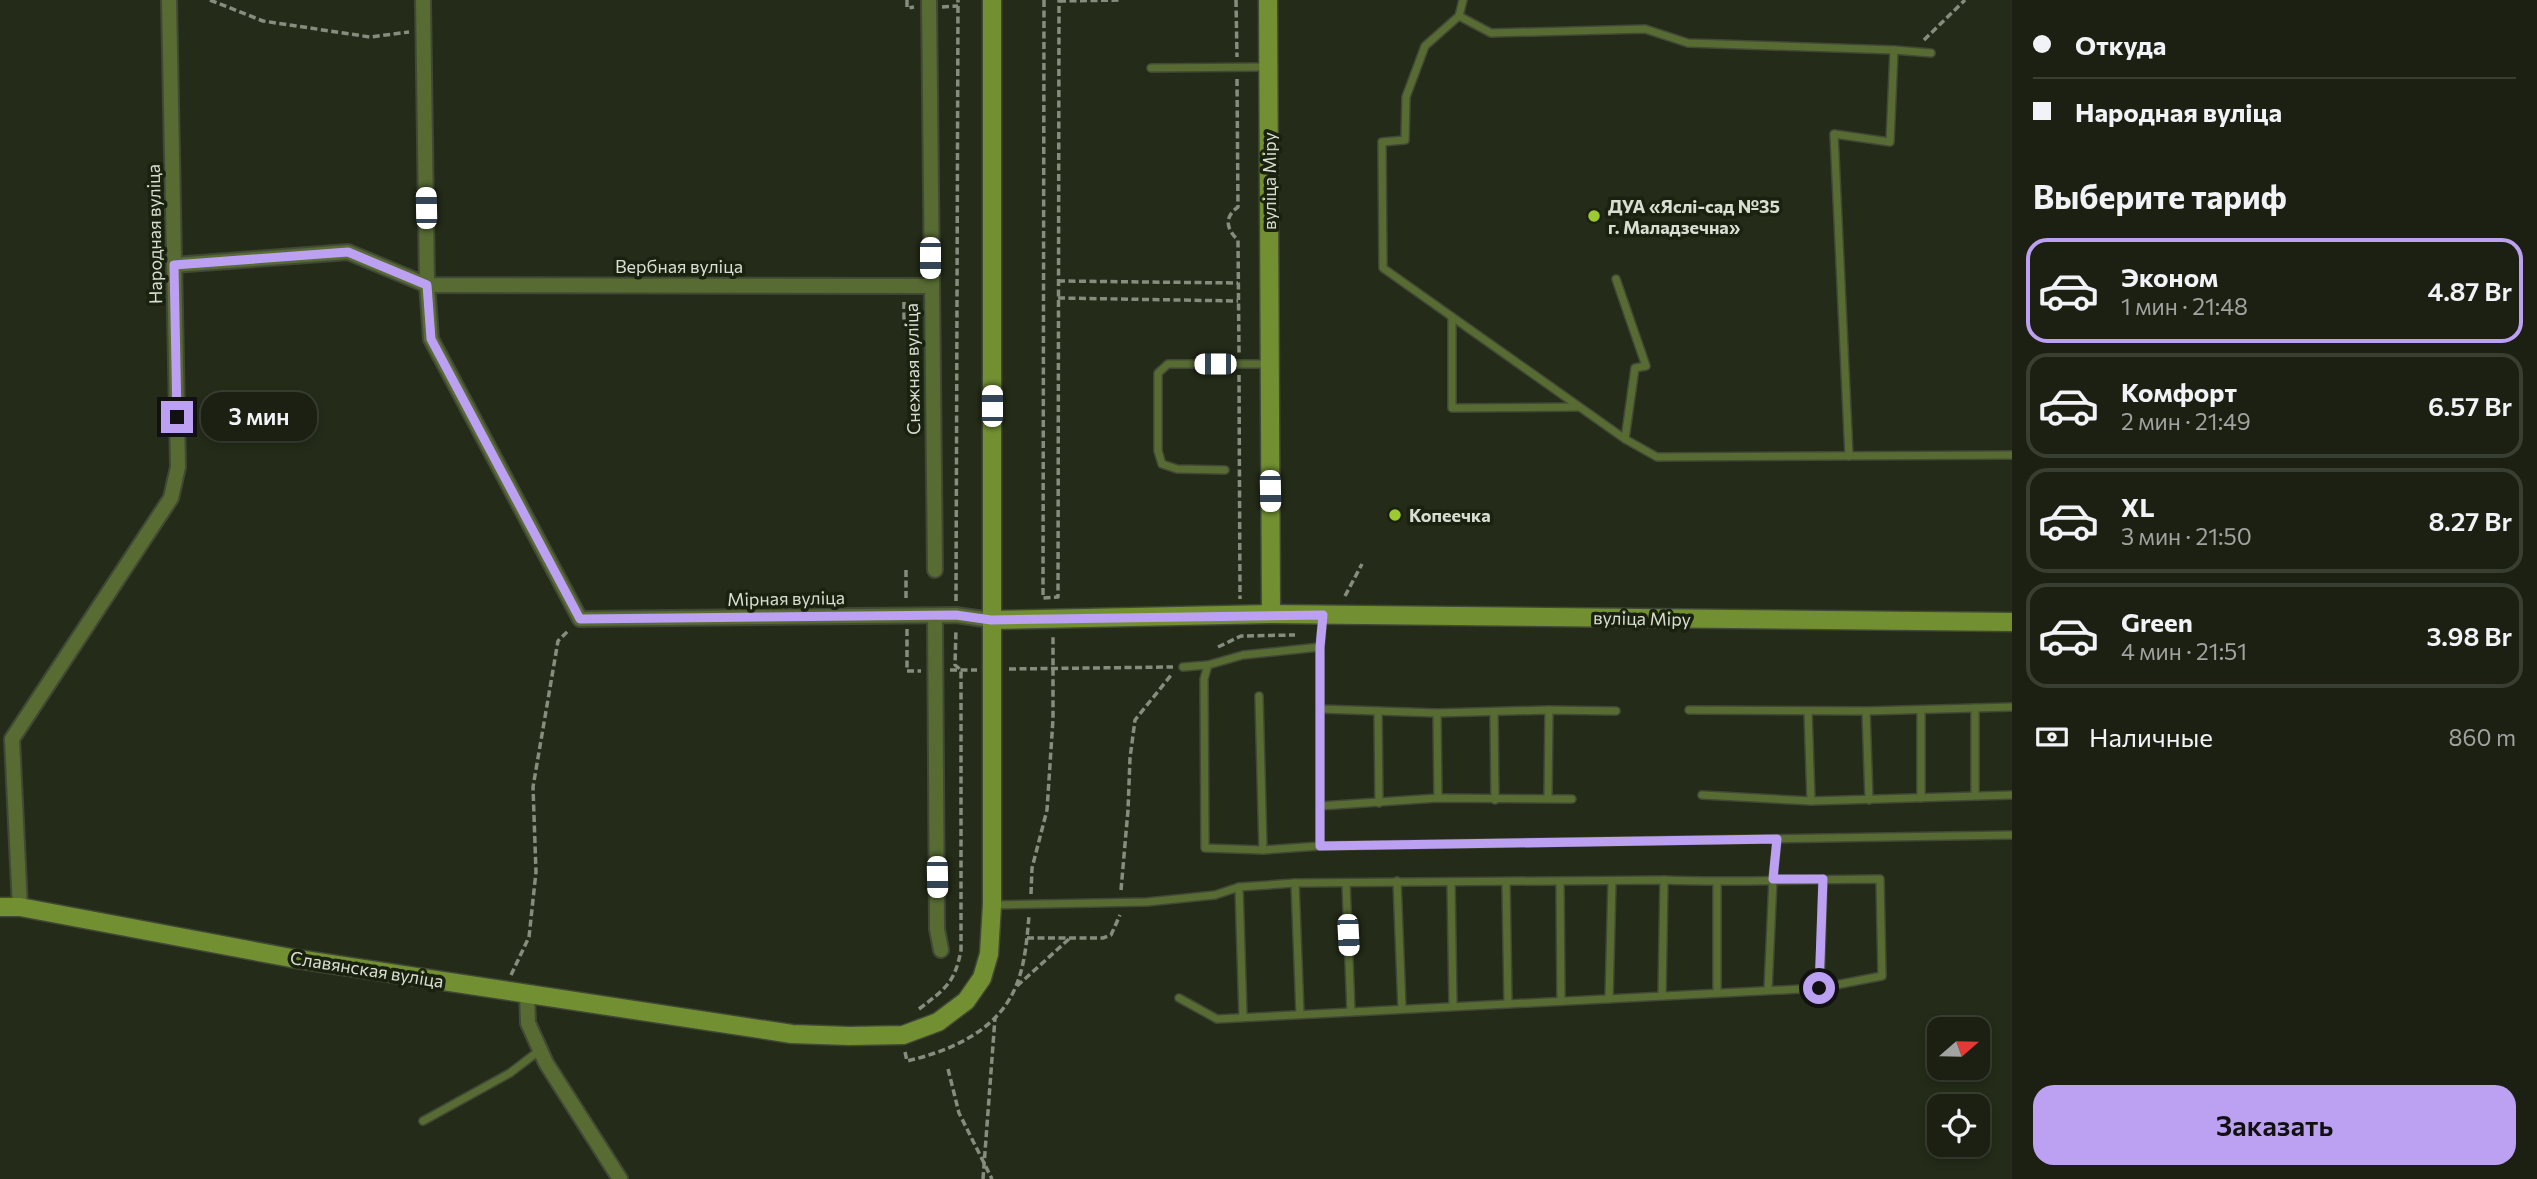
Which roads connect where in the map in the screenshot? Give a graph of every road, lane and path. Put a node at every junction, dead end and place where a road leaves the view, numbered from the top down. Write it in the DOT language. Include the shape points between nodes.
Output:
graph roads {
  1 [pos="169,0"];
  2 [pos="210,0"];
  3 [pos="423,0"];
  4 [pos="929,0"];
  5 [pos="958,0"];
  6 [pos="992,0"];
  7 [pos="1044,0"];
  8 [pos="1059,0"];
  9 [pos="1122,0"];
  10 [pos="1236,0"];
  11 [pos="1268,0"];
  12 [pos="1462,0"];
  13 [pos="1965,0"];
  14 [pos="1459,16"];
  15 [pos="423,30"];
  16 [pos="1894,50"];
  17 [pos="1913,51"];
  18 [pos="1931,53"];
  19 [pos="1237,67"];
  20 [pos="1268,67"];
  21 [pos="1151,68"];
  22 [pos="174,265"];
  23 [pos="1616,279"];
  24 [pos="1058,281"];
  25 [pos="1238,284"];
  26 [pos="427,285"];
  27 [pos="930,286"];
  28 [pos="1058,298"];
  29 [pos="1238,300"];
  30 [pos="1452,317"];
  31 [pos="1239,364"];
  32 [pos="1269,364"];
  33 [pos="1580,407"];
  34 [pos="1625,439"];
  35 [pos="2012,455"];
  36 [pos="1849,456"];
  37 [pos="1225,470"];
  38 [pos="1362,564"];
  39 [pos="906,570"];
  40 [pos="935,570"];
  41 [pos="1052,597"];
  42 [pos="906,608"];
  43 [pos="1271,614"];
  44 [pos="956,615"];
  45 [pos="1329,615"];
  46 [pos="935,616"];
  47 [pos="1241,616"];
  48 [pos="580,619"];
  49 [pos="1053,619"];
  50 [pos="991,620"];
  51 [pos="2012,622"];
  52 [pos="906,625"];
  53 [pos="1321,635"];
  54 [pos="1241,636"];
  55 [pos="1320,647"];
  56 [pos="1208,652"];
  57 [pos="1209,665"];
  58 [pos="1183,667"];
  59 [pos="1053,669"];
  60 [pos="961,670"];
  61 [pos="992,670"];
  62 [pos="935,671"];
  63 [pos="1259,696"];
  64 [pos="2012,707"];
  65 [pos="1975,708"];
  66 [pos="1320,709"];
  67 [pos="1378,710"];
  68 [pos="1549,710"];
  69 [pos="1689,710"];
  70 [pos="1921,710"];
  71 [pos="1616,711"];
  72 [pos="1808,711"];
  73 [pos="1866,711"];
  74 [pos="1437,713"];
  75 [pos="1494,713"];
  76 [pos="6,734"];
  77 [pos="1975,794"];
  78 [pos="1702,795"];
  79 [pos="2012,795"];
  80 [pos="1438,798"];
  81 [pos="1548,798"];
  82 [pos="1921,798"];
  83 [pos="1572,799"];
  84 [pos="1495,800"];
  85 [pos="1869,800"];
  86 [pos="1811,801"];
  87 [pos="1379,803"];
  88 [pos="1320,806"];
  89 [pos="2012,835"];
  90 [pos="1777,839"];
  91 [pos="1320,846"];
  92 [pos="1263,850"];
  93 [pos="1773,879"];
  94 [pos="1823,879"];
  95 [pos="1664,880"];
  96 [pos="1397,881"];
  97 [pos="1612,881"];
  98 [pos="1451,882"];
  99 [pos="1506,882"];
  100 [pos="1717,882"];
  101 [pos="1294,883"];
  102 [pos="1346,883"];
  103 [pos="1560,883"];
  104 [pos="1239,887"];
  105 [pos="1120,902"];
  106 [pos="992,905"];
  107 [pos="1030,905"];
  108 [pos="0,907"];
  109 [pos="20,907"];
  110 [pos="1027,938"];
  111 [pos="1070,938"];
  112 [pos="941,950"];
  113 [pos="1016,987"];
  114 [pos="1819,988"];
  115 [pos="504,990"];
  116 [pos="1768,990"];
  117 [pos="1717,993"];
  118 [pos="527,994"];
  119 [pos="1662,996"];
  120 [pos="1179,998"];
  121 [pos="1609,999"];
  122 [pos="1561,1001"];
  123 [pos="1508,1004"];
  124 [pos="1453,1006"];
  125 [pos="1402,1009"];
  126 [pos="1351,1012"];
  127 [pos="909,1013"];
  128 [pos="1300,1014"];
  129 [pos="1243,1017"];
  130 [pos="995,1018"];
  131 [pos="540,1050"];
  132 [pos="907,1061"];
  133 [pos="948,1069"];
  134 [pos="423,1121"];
  135 [pos="986,1169"];
  136 [pos="620,1179"];
  137 [pos="984,1179"];
  138 [pos="992,1179"];
  1 -- 22 [label="street, Народная вуліца"];
  2 -- 15 [label="path" via="263,21 370,37"];
  3 -- 15 [label="street"];
  4 -- 27 [label="street, Снежная вуліца"];
  5 -- 44 [label="path"];
  6 -- 50 [label="street, Славянская вуліца"];
  7 -- 41 [label="path" via="1043,598"];
  8 -- 9 [label="path"];
  8 -- 24 [label="path"];
  10 -- 19 [label="path"];
  11 -- 20 [label="street, вуліца Міру"];
  12 -- 14 [label="lane"];
  13 -- 17 [label="path"];
  14 -- 16 [label="lane" via="1491,33 1645,29 1688,43"];
  14 -- 30 [label="lane" via="1425,46 1406,97 1405,140 1382,142 1383,268"];
  15 -- 26 [label="street"];
  16 -- 17 [label="lane"];
  16 -- 36 [label="lane" via="1890,142 1834,134"];
  17 -- 18 [label="lane"];
  19 -- 20 [label="lane"];
  19 -- 21 [label="lane"];
  19 -- 25 [label="path" via="1238,207 1230,212 1227,223 1238,240"];
  20 -- 32 [label="street, вуліца Міру"];
  22 -- 26 [label="street" via="348,252"];
  22 -- 76 [label="street, Народная вуліца" via="178,467 170,498"];
  23 -- 34 [label="lane" via="1646,366 1635,368"];
  24 -- 25 [label="path"];
  24 -- 28 [label="path"];
  25 -- 29 [label="path"];
  26 -- 27 [label="street, Вербная вуліца"];
  26 -- 48 [label="street" via="431,339"];
  27 -- 40 [label="street, Снежная вуліца"];
  28 -- 29 [label="path"];
  28 -- 41 [label="path" via="1058,597"];
  29 -- 31 [label="path"];
  30 -- 33 [label="lane"];
  30 -- 33 [label="lane" via="1452,408"];
  31 -- 32 [label="lane"];
  31 -- 37 [label="lane" via="1168,364 1158,373 1162,464 1177,469"];
  31 -- 47 [label="path"];
  32 -- 43 [label="street, вуліца Міру"];
  33 -- 34 [label="lane"];
  34 -- 36 [label="lane" via="1657,457"];
  35 -- 36 [label="lane"];
  38 -- 45 [label="path"];
  39 -- 42 [label="path"];
  41 -- 49 [label="path"];
  43 -- 45 [label="street, вуліца Міру"];
  43 -- 47 [label="street, вуліца Міру"];
  44 -- 46 [label="street, Мірная вуліца"];
  44 -- 50 [label="street, Мірная вуліца"];
  44 -- 60 [label="path" via="955,665"];
  45 -- 51 [label="street, вуліца Міру"];
  45 -- 53 [label="lane"];
  46 -- 48 [label="street, Мірная вуліца"];
  46 -- 62 [label="street"];
  47 -- 49 [label="street, вуліца Міру"];
  47 -- 54 [label="path"];
  48 -- 115 [label="path" via="558,641 533,788 536,872 529,937"];
  49 -- 50 [label="street, вуліца Міру"];
  49 -- 59 [label="path"];
  50 -- 61 [label="street, Славянская вуліца"];
  52 -- 62 [label="path" via="907,671"];
  53 -- 54 [label="path"];
  53 -- 55 [label="lane"];
  54 -- 56 [label="path"];
  55 -- 57 [label="lane" via="1243,655"];
  55 -- 66 [label="lane"];
  57 -- 58 [label="lane"];
  57 -- 92 [label="lane" via="1204,679 1205,848"];
  58 -- 59 [label="path"];
  58 -- 105 [label="path" via="1171,675 1135,720"];
  59 -- 61 [label="path"];
  59 -- 107 [label="path" via="1046,810 1032,868"];
  60 -- 61 [label="path"];
  60 -- 62 [label="path"];
  60 -- 127 [label="path" via="961,950 957,972 942,991"];
  61 -- 106 [label="street, Славянская вуліца"];
  62 -- 112 [label="street" via="937,929"];
  63 -- 92 [label="lane"];
  64 -- 65 [label="lane"];
  65 -- 70 [label="lane"];
  65 -- 77 [label="lane"];
  66 -- 67 [label="lane"];
  66 -- 88 [label="lane"];
  67 -- 74 [label="lane"];
  67 -- 87 [label="lane"];
  68 -- 71 [label="lane"];
  68 -- 75 [label="lane"];
  68 -- 81 [label="lane"];
  69 -- 72 [label="lane"];
  70 -- 73 [label="lane"];
  70 -- 82 [label="lane"];
  72 -- 73 [label="lane"];
  72 -- 86 [label="lane"];
  73 -- 85 [label="lane"];
  74 -- 75 [label="lane"];
  74 -- 80 [label="lane"];
  75 -- 84 [label="lane"];
  76 -- 109 [label="street"];
  77 -- 79 [label="lane"];
  77 -- 82 [label="lane"];
  78 -- 86 [label="lane"];
  80 -- 84 [label="lane"];
  80 -- 87 [label="lane"];
  81 -- 83 [label="lane"];
  81 -- 84 [label="lane"];
  82 -- 85 [label="lane"];
  85 -- 86 [label="lane"];
  87 -- 88 [label="lane"];
  88 -- 91 [label="lane"];
  89 -- 90 [label="lane"];
  90 -- 91 [label="lane"];
  90 -- 93 [label="lane"];
  91 -- 92 [label="lane"];
  93 -- 94 [label="lane"];
  93 -- 100 [label="lane"];
  93 -- 116 [label="lane"];
  94 -- 114 [label="lane"];
  94 -- 114 [label="lane" via="1880,879 1882,976"];
  95 -- 97 [label="lane"];
  95 -- 100 [label="lane"];
  95 -- 119 [label="lane"];
  96 -- 98 [label="lane"];
  96 -- 102 [label="lane"];
  96 -- 125 [label="lane"];
  97 -- 103 [label="lane"];
  97 -- 121 [label="lane"];
  98 -- 99 [label="lane"];
  98 -- 124 [label="lane"];
  99 -- 103 [label="lane"];
  99 -- 123 [label="lane"];
  100 -- 117 [label="lane"];
  101 -- 102 [label="lane"];
  101 -- 104 [label="lane"];
  101 -- 128 [label="lane"];
  102 -- 126 [label="lane"];
  103 -- 122 [label="lane"];
  104 -- 105 [label="lane" via="1215,895"];
  104 -- 129 [label="lane"];
  105 -- 107 [label="lane"];
  105 -- 111 [label="path" via="1119,920 1111,935"];
  106 -- 107 [label="lane"];
  106 -- 118 [label="street, Славянская вуліца" via="989,954 982,978 966,1001 938,1022 903,1035 792,1034"];
  107 -- 110 [label="path"];
  108 -- 109 [label="street, Славянская вуліца"];
  109 -- 115 [label="street, Славянская вуліца" via="291,958"];
  110 -- 111 [label="path"];
  110 -- 113 [label="path"];
  111 -- 113 [label="path"];
  113 -- 130 [label="path"];
  114 -- 116 [label="lane"];
  115 -- 118 [label="street, Славянская вуліца"];
  116 -- 117 [label="lane"];
  117 -- 119 [label="lane"];
  118 -- 131 [label="street" via="528,1023"];
  119 -- 121 [label="lane"];
  120 -- 129 [label="lane" via="1217,1019"];
  121 -- 122 [label="lane"];
  122 -- 123 [label="lane"];
  123 -- 124 [label="lane"];
  124 -- 125 [label="lane"];
  125 -- 126 [label="lane"];
  126 -- 128 [label="lane"];
  128 -- 129 [label="lane"];
  130 -- 132 [label="path" via="942,1053"];
  130 -- 135 [label="path"];
  131 -- 134 [label="lane" via="510,1073"];
  131 -- 136 [label="street"];
  133 -- 135 [label="path" via="959,1113"];
  135 -- 137 [label="path"];
  135 -- 138 [label="path"];
}
